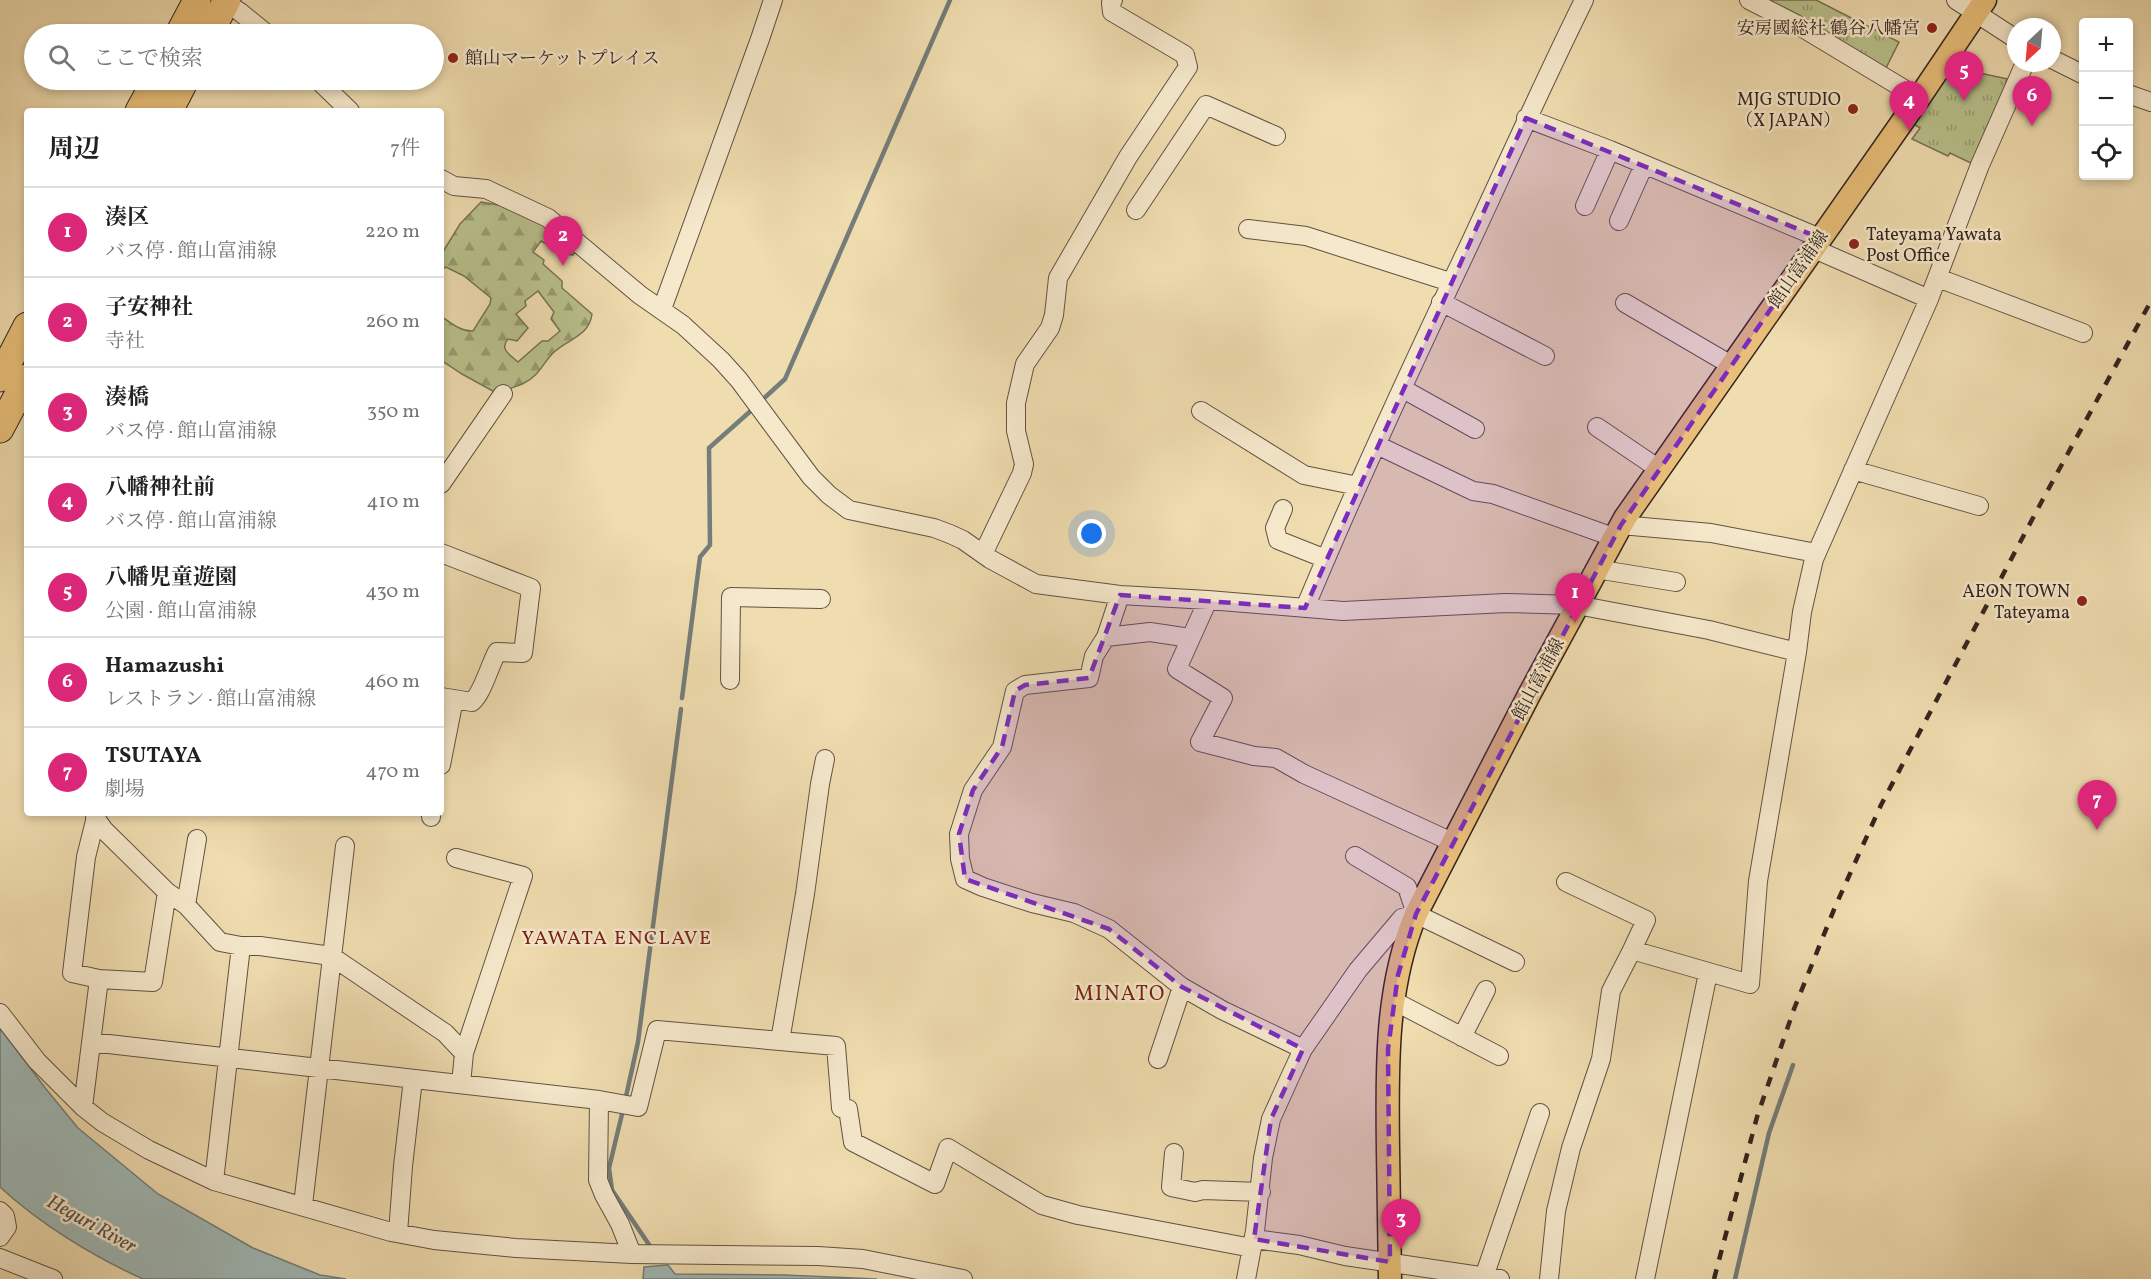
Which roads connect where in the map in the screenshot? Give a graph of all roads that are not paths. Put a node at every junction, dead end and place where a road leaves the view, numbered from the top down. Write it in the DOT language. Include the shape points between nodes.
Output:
graph roads {
  1 [pos="197,0"];
  2 [pos="772,0"];
  3 [pos="1113,0"];
  4 [pos="1584,0"];
  5 [pos="1749,0"];
  6 [pos="1956,0"];
  7 [pos="225,1"];
  8 [pos="1981,6"];
  9 [pos="184,24"];
  10 [pos="214,24"];
  11 [pos="254,24"];
  12 [pos="2007,31"];
  13 [pos="2061,64"];
  14 [pos="2021,72"];
  15 [pos="2079,72"];
  16 [pos="151,90"];
  17 [pos="180,90"];
  18 [pos="328,90"];
  19 [pos="2133,96"];
  20 [pos="1919,98"];
  21 [pos="2151,102"];
  22 [pos="141,108"];
  23 [pos="171,108"];
  24 [pos="347,108"];
  25 [pos="1526,118"];
  26 [pos="1276,136"];
  27 [pos="1610,150"];
  28 [pos="1644,165"];
  29 [pos="444,180"];
  30 [pos="1585,206"];
  31 [pos="1136,210"];
  32 [pos="1619,221"];
  33 [pos="1248,229"];
  34 [pos="1816,243"];
  35 [pos="1938,278"];
  36 [pos="1450,282"];
  37 [pos="1929,299"];
  38 [pos="1441,302"];
  39 [pos="1625,303"];
  40 [pos="662,309"];
  41 [pos="24,332"];
  42 [pos="2083,333"];
  43 [pos="1545,356"];
  44 [pos="1731,365"];
  45 [pos="0,378"];
  46 [pos="24,384"];
  47 [pos="1403,389"];
  48 [pos="503,394"];
  49 [pos="1201,411"];
  50 [pos="1597,427"];
  51 [pos="0,429"];
  52 [pos="1476,429"];
  53 [pos="1377,445"];
  54 [pos="1659,469"];
  55 [pos="1852,470"];
  56 [pos="444,480"];
  57 [pos="1358,486"];
  58 [pos="1979,506"];
  59 [pos="1283,509"];
  60 [pos="1617,531"];
  61 [pos="1816,553"];
  62 [pos="444,554"];
  63 [pos="983,554"];
  64 [pos="1326,559"];
  65 [pos="1596,569"];
  66 [pos="1676,582"];
  67 [pos="1120,595"];
  68 [pos="821,599"];
  69 [pos="1208,600"];
  70 [pos="1577,605"];
  71 [pos="1305,608"];
  72 [pos="1106,637"];
  73 [pos="1190,638"];
  74 [pos="1797,652"];
  75 [pos="730,680"];
  76 [pos="448,698"];
  77 [pos="444,736"];
  78 [pos="825,759"];
  79 [pos="96,816"];
  80 [pos="97,816"];
  81 [pos="197,839"];
  82 [pos="1452,842"];
  83 [pos="345,846"];
  84 [pos="1355,856"];
  85 [pos="456,858"];
  86 [pos="1566,882"];
  87 [pos="167,892"];
  88 [pos="186,905"];
  89 [pos="1416,914"];
  90 [pos="241,946"];
  91 [pos="1632,950"];
  92 [pos="331,956"];
  93 [pos="1515,962"];
  94 [pos="1708,973"];
  95 [pos="99,980"];
  96 [pos="1182,987"];
  97 [pos="1486,990"];
  98 [pos="1394,1001"];
  99 [pos="0,1013"];
  100 [pos="1462,1037"];
  101 [pos="780,1041"];
  102 [pos="91,1042"];
  103 [pos="1303,1049"];
  104 [pos="464,1053"];
  105 [pos="1499,1056"];
  106 [pos="228,1058"];
  107 [pos="1158,1059"];
  108 [pos="318,1068"];
  109 [pos="413,1079"];
  110 [pos="460,1084"];
  111 [pos="599,1100"];
  112 [pos="83,1107"];
  113 [pos="1540,1113"];
  114 [pos="1174,1153"];
  115 [pos="214,1181"];
  116 [pos="1261,1192"];
  117 [pos="303,1205"];
  118 [pos="0,1211"];
  119 [pos="398,1233"];
  120 [pos="0,1237"];
  121 [pos="1253,1243"];
  122 [pos="637,1254"];
  123 [pos="0,1258"];
  124 [pos="1390,1271"];
  125 [pos="1492,1278"];
  126 [pos="53,1279"];
  127 [pos="963,1279"];
  128 [pos="1246,1279"];
  129 [pos="1549,1279"];
  130 [pos="1645,1279"];
  1 -- 9 [label="highway"];
  2 -- 40 [label="street"];
  3 -- 63 [label="street" via="1112,12 1185,55 1188,67 1128,157 1058,278 1050,328 1024,364 1016,404 1022,473"];
  4 -- 25 [label="street"];
  5 -- 20 [label="street"];
  6 -- 8 [label="street"];
  7 -- 10 [label="highway"];
  7 -- 11 [label="street"];
  8 -- 12 [label="street"];
  8 -- 20 [label="main road, 館山富浦線"];
  13 -- 15 [label="street"];
  14 -- 35 [label="street" via="1980,165"];
  16 -- 22 [label="highway"];
  17 -- 23 [label="highway"];
  18 -- 24 [label="street"];
  19 -- 21 [label="street"];
  20 -- 34 [label="main road, 館山富浦線"];
  25 -- 27 [label="street"];
  25 -- 36 [label="street"];
  26 -- 31 [label="street" via="1206,105"];
  27 -- 28 [label="street"];
  27 -- 30 [label="street"];
  28 -- 32 [label="street"];
  28 -- 34 [label="street"];
  29 -- 40 [label="street" via="454,186 486,189 548,218"];
  33 -- 36 [label="street" via="1306,236"];
  34 -- 37 [label="street"];
  34 -- 44 [label="main road, 館山富浦線"];
  35 -- 37 [label="street"];
  35 -- 42 [label="street"];
  36 -- 38 [label="street"];
  37 -- 55 [label="street"];
  38 -- 43 [label="street"];
  38 -- 47 [label="street"];
  39 -- 44 [label="street"];
  40 -- 63 [label="street" via="722,360 829,495 849,510 934,528"];
  41 -- 45 [label="highway"];
  44 -- 54 [label="main road, 館山富浦線"];
  46 -- 51 [label="highway"];
  47 -- 52 [label="street"];
  47 -- 53 [label="street"];
  48 -- 56 [label="street"];
  49 -- 57 [label="street" via="1304,475"];
  50 -- 54 [label="street"];
  53 -- 57 [label="street"];
  53 -- 60 [label="street" via="1473,490"];
  54 -- 60 [label="main road, 館山富浦線"];
  55 -- 58 [label="street"];
  55 -- 61 [label="street"];
  57 -- 64 [label="street"];
  59 -- 64 [label="street" via="1275,528 1278,540"];
  60 -- 61 [label="street" via="1711,533"];
  60 -- 65 [label="main road, 館山富浦線"];
  61 -- 74 [label="street"];
  62 -- 76 [label="street" via="531,588 523,653 497,652 478,697 472,702"];
  63 -- 67 [label="street" via="1036,585"];
  64 -- 71 [label="street"];
  65 -- 66 [label="street"];
  65 -- 70 [label="main road, 館山富浦線"];
  67 -- 69 [label="street"];
  67 -- 72 [label="street"];
  68 -- 75 [label="street" via="731,597"];
  69 -- 71 [label="street"];
  69 -- 73 [label="street"];
  70 -- 71 [label="street" via="1506,603 1343,611"];
  70 -- 74 [label="street" via="1709,630"];
  70 -- 82 [label="main road, 館山富浦線"];
  72 -- 73 [label="street" via="1150,632"];
  72 -- 96 [label="street" via="1094,656 1089,678 1025,684 1015,691 1002,747 973,790 965,813 959,834 960,859 965,879 1074,913 1109,929"];
  73 -- 82 [label="street" via="1177,669 1223,698 1200,742 1276,758"];
  74 -- 94 [label="street" via="1758,882 1749,984"];
  76 -- 77 [label="street"];
  78 -- 101 [label="street"];
  79 -- 95 [label="street" via="86,857 72,973"];
  80 -- 87 [label="street" via="104,830"];
  81 -- 88 [label="street"];
  82 -- 89 [label="main road, 館山富浦線"];
  83 -- 92 [label="street"];
  84 -- 89 [label="street" via="1407,887"];
  85 -- 104 [label="street" via="524,876"];
  86 -- 91 [label="street" via="1646,920"];
  87 -- 88 [label="street"];
  87 -- 95 [label="street" via="153,982"];
  88 -- 90 [label="street" via="220,942"];
  89 -- 93 [label="street"];
  89 -- 98 [label="main road, 館山富浦線"];
  89 -- 103 [label="street" via="1402,918 1358,970"];
  90 -- 92 [label="street"];
  90 -- 106 [label="street"];
  91 -- 94 [label="street"];
  91 -- 129 [label="street" via="1611,991 1601,1059 1571,1148 1556,1211"];
  92 -- 104 [label="street" via="445,1033"];
  92 -- 108 [label="street"];
  94 -- 130 [label="street"];
  95 -- 102 [label="street"];
  96 -- 103 [label="street"];
  96 -- 107 [label="street"];
  97 -- 100 [label="street"];
  98 -- 100 [label="street"];
  98 -- 124 [label="main road, 館山富浦線" via="1387,1106"];
  99 -- 112 [label="street" via="37,1061"];
  100 -- 105 [label="street"];
  101 -- 111 [label="street" via="657,1030 638,1107"];
  101 -- 121 [label="street" via="836,1046 841,1108 848,1109 853,1142 934,1184 948,1148 1042,1204 1078,1215"];
  102 -- 106 [label="street"];
  102 -- 112 [label="street"];
  103 -- 116 [label="street" via="1271,1119"];
  104 -- 110 [label="street"];
  106 -- 108 [label="street"];
  106 -- 115 [label="street"];
  108 -- 109 [label="street"];
  108 -- 117 [label="street"];
  109 -- 110 [label="street"];
  109 -- 119 [label="street"];
  110 -- 111 [label="street"];
  111 -- 122 [label="street" via="598,1180"];
  112 -- 115 [label="street" via="149,1150"];
  113 -- 125 [label="street"];
  114 -- 116 [label="street" via="1171,1187 1195,1192"];
  115 -- 117 [label="street"];
  116 -- 121 [label="street"];
  117 -- 119 [label="street"];
  118 -- 120 [label="street" via="7,1227"];
  119 -- 122 [label="street" via="516,1248"];
  121 -- 124 [label="street" via="1299,1245"];
  121 -- 128 [label="street"];
  122 -- 127 [label="street" via="863,1259"];
  123 -- 126 [label="street"];
  124 -- 125 [label="street"];
}
